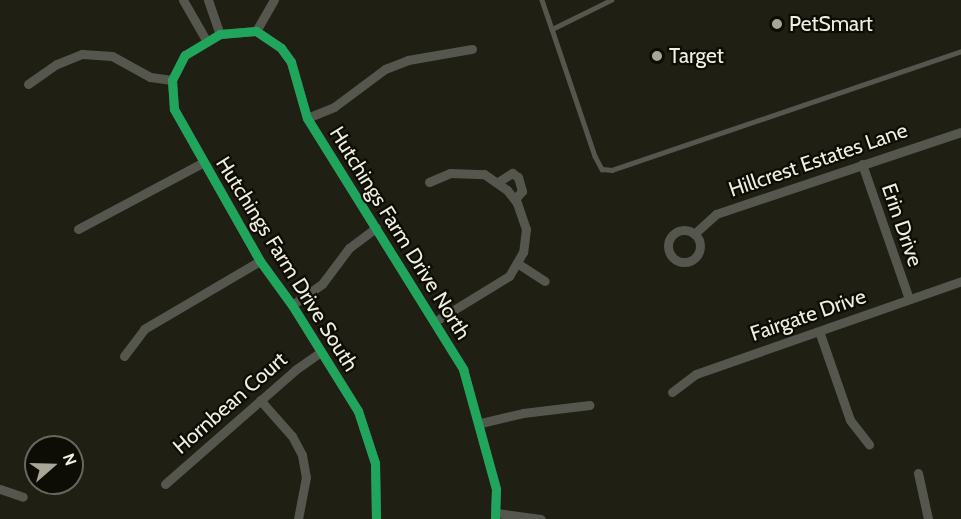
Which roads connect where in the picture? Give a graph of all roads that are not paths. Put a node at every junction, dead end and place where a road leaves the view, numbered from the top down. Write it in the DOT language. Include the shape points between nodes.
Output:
graph roads {
  1 [pos="183,0"];
  2 [pos="208,0"];
  3 [pos="274,0"];
  4 [pos="542,0"];
  5 [pos="611,0"];
  6 [pos="552,29"];
  7 [pos="256,32"];
  8 [pos="220,34"];
  9 [pos="206,40"];
  10 [pos="472,49"];
  11 [pos="961,51"];
  12 [pos="172,80"];
  13 [pos="28,84"];
  14 [pos="308,118"];
  15 [pos="961,132"];
  16 [pos="201,163"];
  17 [pos="862,164"];
  18 [pos="429,182"];
  19 [pos="498,182"];
  20 [pos="515,199"];
  21 [pos="376,228"];
  22 [pos="78,229"];
  23 [pos="694,234"];
  24 [pos="260,261"];
  25 [pos="517,264"];
  26 [pos="545,281"];
  27 [pos="961,281"];
  28 [pos="909,299"];
  29 [pos="292,305"];
  30 [pos="434,321"];
  31 [pos="819,331"];
  32 [pos="321,352"];
  33 [pos="124,356"];
  34 [pos="672,392"];
  35 [pos="260,400"];
  36 [pos="590,405"];
  37 [pos="481,423"];
  38 [pos="869,444"];
  39 [pos="918,473"];
  40 [pos="165,484"];
  41 [pos="0,489"];
  42 [pos="23,497"];
  43 [pos="496,516"];
  44 [pos="298,519"];
  45 [pos="376,519"];
  46 [pos="541,519"];
  47 [pos="928,519"];
  1 -- 9 [label="street"];
  2 -- 8 [label="street"];
  3 -- 7 [label="street"];
  4 -- 6 [label="lane"];
  5 -- 6 [label="lane"];
  6 -- 11 [label="lane" via="595,156 602,169 612,170"];
  7 -- 8 [label="street"];
  7 -- 14 [label="street, Hutchings Farm Drive North" via="281,48 291,62"];
  8 -- 9 [label="street"];
  9 -- 12 [label="street" via="185,55"];
  10 -- 14 [label="street" via="408,60 385,69 334,107"];
  12 -- 13 [label="street" via="150,77 112,56 82,54 57,64"];
  12 -- 16 [label="street, Hutchings Farm Drive South" via="174,109"];
  14 -- 21 [label="street, Hutchings Farm Drive North"];
  15 -- 17 [label="street, Hillcrest Estates Lane"];
  16 -- 22 [label="street"];
  16 -- 24 [label="street, Hutchings Farm Drive South"];
  17 -- 23 [label="street, Hillcrest Estates Lane" via="716,214"];
  17 -- 28 [label="street, Erin Drive"];
  18 -- 19 [label="street" via="450,173 469,172"];
  19 -- 20 [label="street"];
  19 -- 20 [label="street" via="512,173 519,177 522,190"];
  20 -- 25 [label="street" via="526,230"];
  21 -- 29 [label="street" via="349,248 322,284"];
  21 -- 30 [label="street, Hutchings Farm Drive North"];
  24 -- 29 [label="street, Hutchings Farm Drive South"];
  24 -- 33 [label="street" via="144,329"];
  25 -- 26 [label="street"];
  25 -- 30 [label="street" via="498,284"];
  27 -- 28 [label="street, Fairgate Drive"];
  28 -- 31 [label="street, Fairgate Drive"];
  29 -- 32 [label="street, Hutchings Farm Drive South"];
  30 -- 37 [label="street, Hutchings Farm Drive North" via="463,369"];
  31 -- 34 [label="street, Fairgate Drive" via="696,374"];
  31 -- 38 [label="street" via="850,420"];
  32 -- 35 [label="street, Hornbean Court"];
  32 -- 45 [label="street, Hutchings Farm Drive South" via="367,431 375,463"];
  35 -- 40 [label="street, Hornbean Court"];
  35 -- 44 [label="street" via="292,436 302,455 306,477"];
  36 -- 37 [label="street" via="523,412"];
  37 -- 43 [label="street, Hutchings Farm Drive North" via="496,489"];
  39 -- 47 [label="street"];
  41 -- 42 [label="street"];
  43 -- 46 [label="street"];
}
